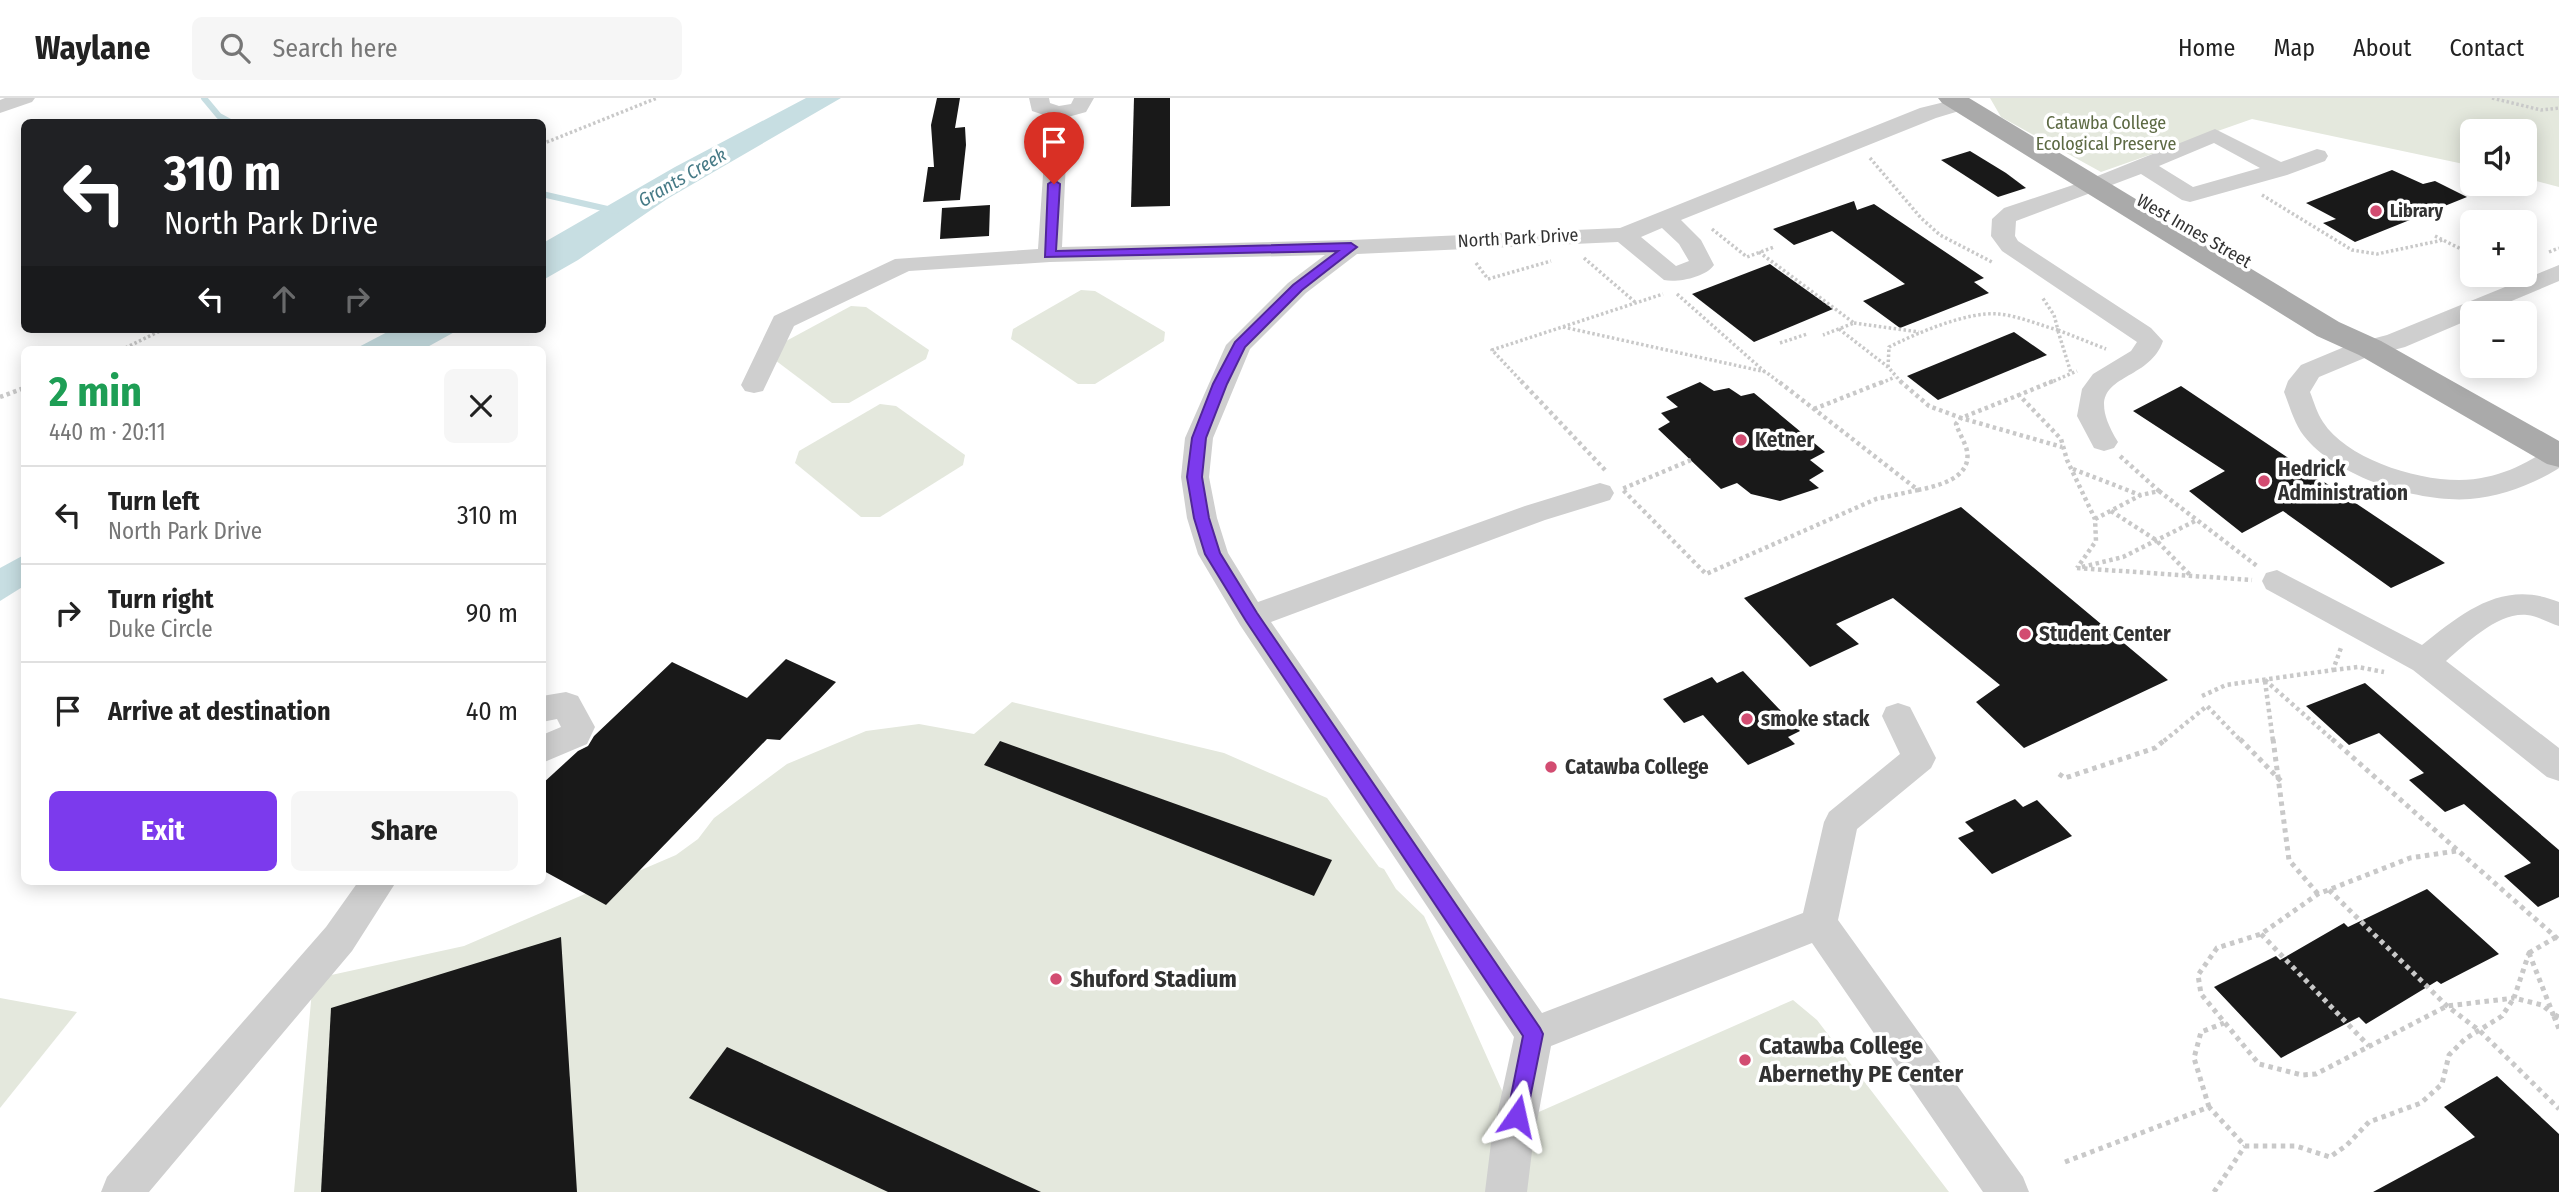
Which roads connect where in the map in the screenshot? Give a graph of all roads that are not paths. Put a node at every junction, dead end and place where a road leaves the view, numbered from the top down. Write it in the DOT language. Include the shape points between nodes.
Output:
graph roads {
  1 [pos="25,98"];
  2 [pos="1040,98"];
  3 [pos="1084,98"];
  4 [pos="1900,98"];
  5 [pos="1958,101"];
  6 [pos="0,107"];
  7 [pos="1058,113"];
  8 [pos="1928,113"];
  9 [pos="2317,156"];
  10 [pos="2141,165"];
  11 [pos="2279,170"];
  12 [pos="2100,183"];
  13 [pos="1665,219"];
  14 [pos="1624,235"];
  15 [pos="1351,247"];
  16 [pos="1050,255"];
  17 [pos="2559,272"];
  18 [pos="2370,348"];
  19 [pos="754,385"];
  20 [pos="2104,442"];
  21 [pos="2558,455"];
  22 [pos="1611,491"];
  23 [pos="2277,582"];
  24 [pos="2559,615"];
  25 [pos="1251,617"];
  26 [pos="2424,660"];
  27 [pos="546,708"];
  28 [pos="1898,716"];
  29 [pos="546,748"];
  30 [pos="2559,767"];
  31 [pos="376,885"];
  32 [pos="1819,923"];
  33 [pos="1534,1034"];
  34 [pos="122,1192"];
  35 [pos="1506,1192"];
  36 [pos="2008,1192"];
  1 -- 6 [label="street"];
  2 -- 7 [label="street" via="1040,107"];
  3 -- 7 [label="street" via="1079,108"];
  4 -- 8 [label="street"];
  5 -- 8 [label="street, North Park Drive"];
  5 -- 12 [label="main road, West Innes Street"];
  7 -- 16 [label="street"];
  8 -- 13 [label="street, North Park Drive"];
  9 -- 11 [label="street"];
  10 -- 11 [label="street" via="2190,195"];
  10 -- 11 [label="street" via="2215,135"];
  10 -- 12 [label="street"];
  12 -- 18 [label="main road, West Innes Street" via="2328,329"];
  12 -- 20 [label="street" via="2012,213 2002,228 2010,246 2150,341 2143,356 2109,372 2093,390 2090,417"];
  13 -- 14 [label="street, North Park Drive"];
  13 -- 14 [label="street" via="1684,233 1702,265 1673,275"];
  14 -- 15 [label="street, North Park Drive"];
  15 -- 16 [label="street, North Park Drive"];
  15 -- 25 [label="street" via="1297,288 1239,345 1199,438 1195,477 1202,518 1213,554"];
  16 -- 19 [label="street, North Park Drive" via="904,264 783,321"];
  17 -- 18 [label="street"];
  18 -- 21 [label="main road, West Innes Street"];
  18 -- 21 [label="street" via="2310,372 2297,392 2314,429 2357,463 2406,481 2464,490 2504,482"];
  22 -- 25 [label="street"];
  23 -- 26 [label="street"];
  24 -- 26 [label="street" via="2538,605 2515,604 2468,625"];
  25 -- 33 [label="street"];
  26 -- 30 [label="street"];
  27 -- 29 [label="street" via="566,705 579,726 575,735"];
  28 -- 32 [label="street" via="1919,758 1842,822"];
  31 -- 34 [label="street" via="339,939"];
  32 -- 33 [label="street"];
  32 -- 36 [label="street"];
  33 -- 35 [label="street"];
}
